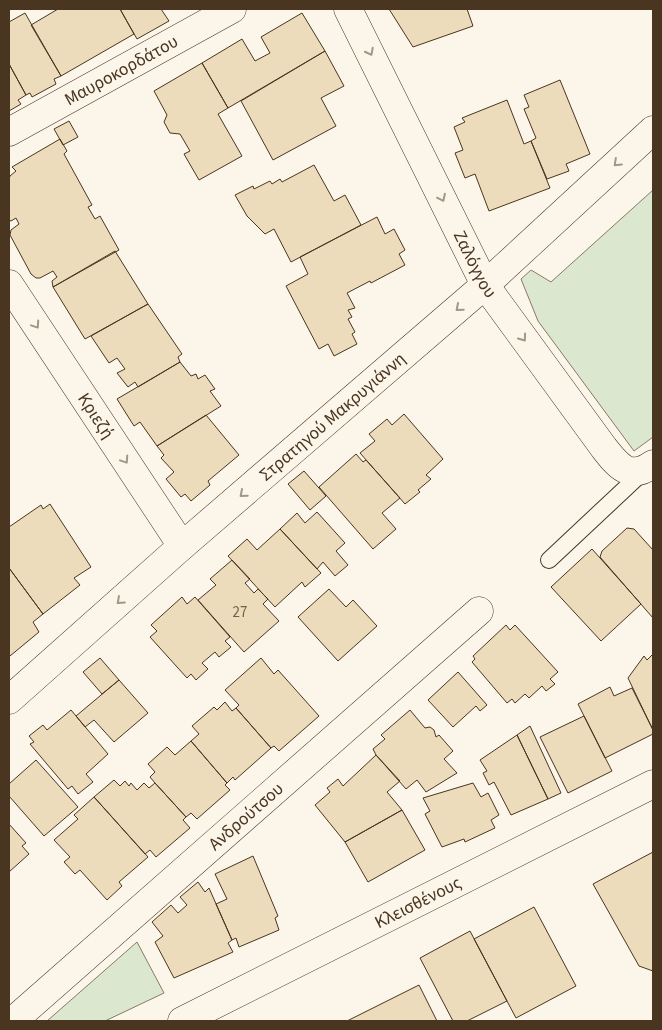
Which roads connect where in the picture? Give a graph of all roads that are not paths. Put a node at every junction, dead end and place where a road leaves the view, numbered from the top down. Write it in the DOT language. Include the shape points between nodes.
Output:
graph roads {
  1 [pos="232,9"];
  2 [pos="348,9"];
  3 [pos="653,130"];
  4 [pos="9,132"];
  5 [pos="9,284"];
  6 [pos="485,286"];
  7 [pos="649,467"];
  8 [pos="182,546"];
  9 [pos="550,560"];
  10 [pos="479,611"];
  11 [pos="9,700"];
  12 [pos="653,784"];
  13 [pos="13,1021"];
  14 [pos="182,1021"];
  1 -- 4 [label="street, Μαυροκορδάτου"];
  2 -- 6 [label="street, Ζαλόγγου, one-way"];
  3 -- 6 [label="street, Στρατηγού Μακρυγιάννη, one-way"];
  5 -- 8 [label="street, Κριεζή, one-way"];
  6 -- 7 [label="street, Ζαλόγγου, one-way" via="617,464 631,472"];
  6 -- 8 [label="street, Στρατηγού Μακρυγιάννη, one-way"];
  7 -- 9 [label="lane"];
  8 -- 11 [label="street, Στρατηγού Μακρυγιάννη, one-way"];
  10 -- 13 [label="street, Ανδρούτσου"];
  12 -- 14 [label="street, Κλεισθένους"];
}
